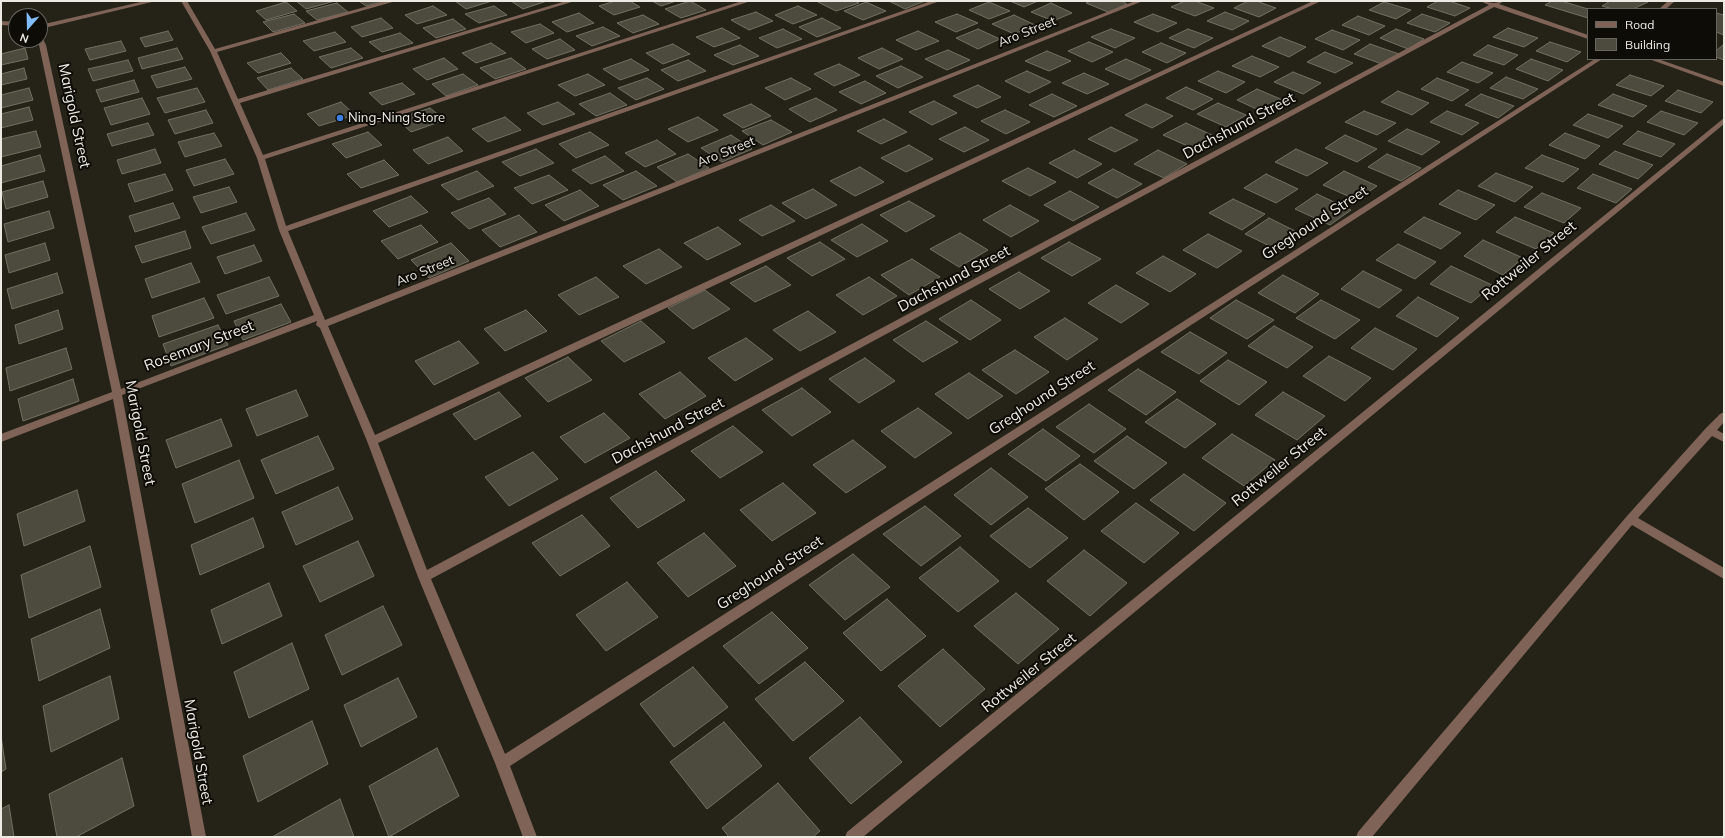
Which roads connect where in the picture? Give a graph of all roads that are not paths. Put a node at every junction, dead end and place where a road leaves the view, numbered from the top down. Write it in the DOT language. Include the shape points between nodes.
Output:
graph roads {
  1 [pos="152,1"];
  2 [pos="184,1"];
  3 [pos="393,1"];
  4 [pos="572,1"];
  5 [pos="748,1"];
  6 [pos="937,1"];
  7 [pos="1140,1"];
  8 [pos="1318,1"];
  9 [pos="1484,1"];
  10 [pos="1672,1"];
  11 [pos="1499,3"];
  12 [pos="1663,8"];
  13 [pos="48,25"];
  14 [pos="1587,37"];
  15 [pos="44,48"];
  16 [pos="213,51"];
  17 [pos="1597,60"];
  18 [pos="1655,60"];
  19 [pos="1724,84"];
  20 [pos="236,102"];
  21 [pos="1724,120"];
  22 [pos="261,158"];
  23 [pos="282,230"];
  24 [pos="320,321"];
  25 [pos="117,394"];
  26 [pos="1724,416"];
  27 [pos="1710,431"];
  28 [pos="1,438"];
  29 [pos="1724,438"];
  30 [pos="372,441"];
  31 [pos="1631,519"];
  32 [pos="1724,574"];
  33 [pos="424,577"];
  34 [pos="502,763"];
  35 [pos="199,837"];
  36 [pos="530,837"];
  37 [pos="852,837"];
  38 [pos="1364,837"];
  1 -- 13 [label="street"];
  2 -- 16 [label="street"];
  3 -- 16 [label="street"];
  4 -- 20 [label="street"];
  5 -- 22 [label="street"];
  6 -- 23 [label="street"];
  7 -- 24 [label="street, Aro Street"];
  8 -- 30 [label="street"];
  9 -- 11 [label="street"];
  10 -- 12 [label="street"];
  11 -- 14 [label="street"];
  11 -- 33 [label="street, Dachshund Street"];
  15 -- 25 [label="street, Marigold Street"];
  16 -- 20 [label="street"];
  17 -- 34 [label="street, Greghound Street"];
  18 -- 19 [label="street"];
  20 -- 22 [label="street"];
  21 -- 37 [label="street, Rottweiler Street"];
  22 -- 23 [label="street"];
  23 -- 24 [label="street"];
  24 -- 25 [label="street, Rosemary Street"];
  24 -- 30 [label="street"];
  25 -- 28 [label="street, Rosemary Street"];
  25 -- 35 [label="street, Marigold Street"];
  26 -- 27 [label="street"];
  27 -- 29 [label="street"];
  27 -- 31 [label="street"];
  30 -- 33 [label="street"];
  31 -- 32 [label="street"];
  31 -- 38 [label="street"];
  33 -- 34 [label="street"];
  34 -- 36 [label="street"];
}
